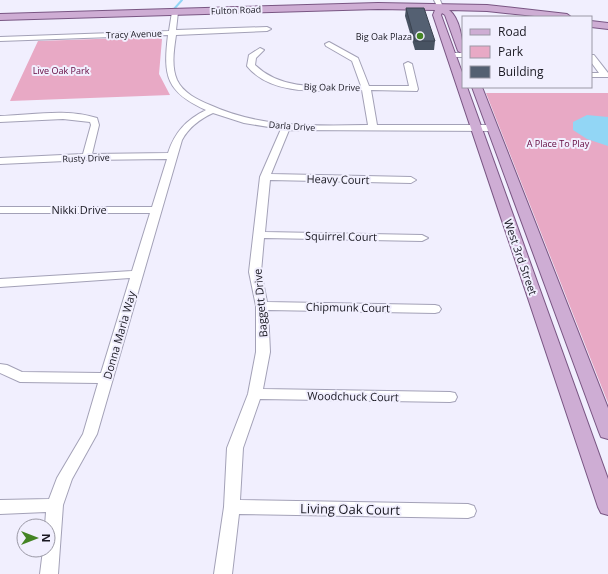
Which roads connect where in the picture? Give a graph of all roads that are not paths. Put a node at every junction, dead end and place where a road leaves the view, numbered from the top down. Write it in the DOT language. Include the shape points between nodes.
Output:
graph roads {
  1 [pos="440,7"];
  2 [pos="174,13"];
  3 [pos="535,16"];
  4 [pos="558,16"];
  5 [pos="0,17"];
  6 [pos="0,21"];
  7 [pos="592,21"];
  8 [pos="608,22"];
  9 [pos="592,24"];
  10 [pos="608,26"];
  11 [pos="267,29"];
  12 [pos="173,33"];
  13 [pos="1,40"];
  14 [pos="329,44"];
  15 [pos="462,48"];
  16 [pos="260,50"];
  17 [pos="451,55"];
  18 [pos="462,55"];
  19 [pos="592,58"];
  20 [pos="408,64"];
  21 [pos="592,75"];
  22 [pos="607,75"];
  23 [pos="462,87"];
  24 [pos="366,88"];
  25 [pos="462,88"];
  26 [pos="477,88"];
  27 [pos="212,110"];
  28 [pos="0,119"];
  29 [pos="286,126"];
  30 [pos="373,128"];
  31 [pos="476,128"];
  32 [pos="493,128"];
  33 [pos="173,156"];
  34 [pos="87,157"];
  35 [pos="0,161"];
  36 [pos="266,177"];
  37 [pos="411,180"];
  38 [pos="0,210"];
  39 [pos="157,210"];
  40 [pos="260,235"];
  41 [pos="422,238"];
  42 [pos="137,274"];
  43 [pos="0,283"];
  44 [pos="262,306"];
  45 [pos="435,309"];
  46 [pos="2,368"];
  47 [pos="107,378"];
  48 [pos="256,394"];
  49 [pos="450,397"];
  50 [pos="608,432"];
  51 [pos="55,505"];
  52 [pos="0,507"];
  53 [pos="232,507"];
  54 [pos="608,507"];
  55 [pos="468,511"];
  56 [pos="48,574"];
  57 [pos="223,574"];
  1 -- 2 [label="main road, Fulton Road"];
  1 -- 3 [label="main road, Fulton Road"];
  1 -- 4 [label="main road, Fulton Road" via="496,8"];
  1 -- 15 [label="main road" via="449,14"];
  1 -- 17 [label="main road, West 3rd Street" via="437,15"];
  2 -- 5 [label="main road, Fulton Road"];
  2 -- 6 [label="main road, Fulton Road"];
  2 -- 12 [label="street, Darla Drive"];
  7 -- 8 [label="main road"];
  9 -- 10 [label="main road"];
  11 -- 12 [label="street, Tracy Avenue"];
  12 -- 13 [label="street, Tracy Avenue"];
  12 -- 27 [label="street, Darla Drive" via="170,69 172,80 188,97"];
  14 -- 24 [label="street" via="354,60"];
  16 -- 24 [label="street, Big Oak Drive" via="252,57 251,66 256,72 275,82 306,88"];
  17 -- 18 [label="street"];
  17 -- 23 [label="main road, West 3rd Street"];
  19 -- 22 [label="street"];
  20 -- 24 [label="street, Big Oak Drive" via="414,88"];
  21 -- 22 [label="street"];
  24 -- 30 [label="street"];
  25 -- 31 [label="main road, West 3rd Street"];
  26 -- 32 [label="main road, West 3rd Street"];
  27 -- 29 [label="street, Darla Drive" via="242,120"];
  27 -- 33 [label="street, Donna Maria Way" via="184,128 177,140"];
  28 -- 34 [label="street" via="73,116 91,118 95,125"];
  29 -- 30 [label="street, Darla Drive"];
  29 -- 36 [label="street, Baggett Drive"];
  30 -- 31 [label="street, Darla Drive"];
  31 -- 32 [label="street, Darla Drive"];
  31 -- 54 [label="main road, West 3rd Street"];
  32 -- 50 [label="main road, West 3rd Street"];
  33 -- 34 [label="street, Rusty Drive"];
  33 -- 39 [label="street, Donna Maria Way"];
  34 -- 35 [label="street, Rusty Drive"];
  36 -- 37 [label="street, Heavy Court"];
  36 -- 40 [label="street, Baggett Drive"];
  38 -- 39 [label="street, Nikki Drive"];
  39 -- 42 [label="street, Donna Maria Way"];
  40 -- 41 [label="street, Squirrel Court"];
  40 -- 44 [label="street, Baggett Drive" via="256,272"];
  42 -- 43 [label="street"];
  42 -- 47 [label="street, Donna Maria Way"];
  44 -- 45 [label="street, Chipmunk Court"];
  44 -- 48 [label="street, Baggett Drive" via="263,352"];
  46 -- 47 [label="street" via="20,377"];
  47 -- 51 [label="street, Donna Maria Way" via="90,434 65,478"];
  48 -- 49 [label="street, Woodchuck Court"];
  48 -- 53 [label="street, Baggett Drive" via="236,448"];
  51 -- 52 [label="street"];
  51 -- 56 [label="street, Donna Maria Way"];
  53 -- 55 [label="street, Living Oak Court"];
  53 -- 57 [label="street, Baggett Drive"];
}
